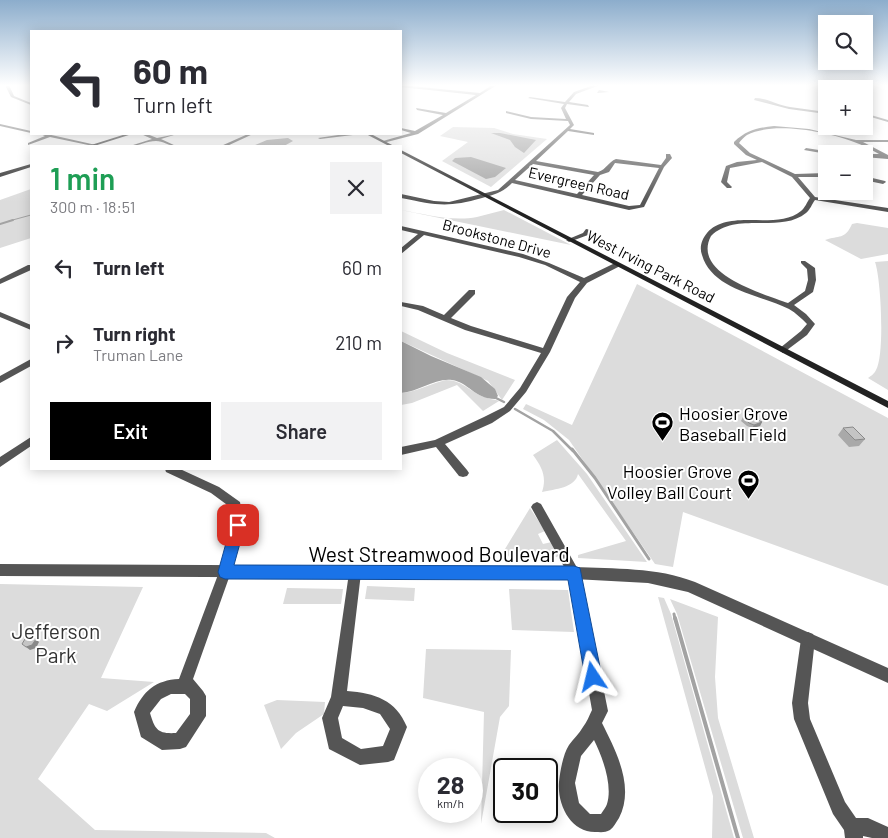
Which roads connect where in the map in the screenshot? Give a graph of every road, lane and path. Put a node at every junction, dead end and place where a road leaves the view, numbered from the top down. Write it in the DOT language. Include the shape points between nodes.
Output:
graph roads {
  1 [pos="430,124"];
  2 [pos="571,124"];
  3 [pos="0,125"];
  4 [pos="748,125"];
  5 [pos="402,129"];
  6 [pos="759,129"];
  7 [pos="568,130"];
  8 [pos="30,132"];
  9 [pos="416,133"];
  10 [pos="592,134"];
  11 [pos="46,135"];
  12 [pos="127,135"];
  13 [pos="146,135"];
  14 [pos="170,135"];
  15 [pos="234,135"];
  16 [pos="249,135"];
  17 [pos="316,135"];
  18 [pos="351,135"];
  19 [pos="370,135"];
  20 [pos="50,136"];
  21 [pos="242,137"];
  22 [pos="155,138"];
  23 [pos="888,140"];
  24 [pos="856,141"];
  25 [pos="385,142"];
  26 [pos="30,144"];
  27 [pos="88,145"];
  28 [pos="95,145"];
  29 [pos="135,145"];
  30 [pos="172,145"];
  31 [pos="225,145"];
  32 [pos="390,145"];
  33 [pos="806,149"];
  34 [pos="818,151"];
  35 [pos="402,152"];
  36 [pos="668,155"];
  37 [pos="873,156"];
  38 [pos="887,157"];
  39 [pos="761,161"];
  40 [pos="533,162"];
  41 [pos="30,166"];
  42 [pos="662,167"];
  43 [pos="598,174"];
  44 [pos="818,174"];
  45 [pos="0,176"];
  46 [pos="794,176"];
  47 [pos="873,180"];
  48 [pos="512,181"];
  49 [pos="883,182"];
  50 [pos="729,186"];
  51 [pos="402,196"];
  52 [pos="485,196"];
  53 [pos="578,196"];
  54 [pos="813,198"];
  55 [pos="888,210"];
  56 [pos="402,228"];
  57 [pos="588,230"];
  58 [pos="423,233"];
  59 [pos="569,240"];
  60 [pos="402,251"];
  61 [pos="803,262"];
  62 [pos="618,265"];
  63 [pos="30,267"];
  64 [pos="584,281"];
  65 [pos="0,282"];
  66 [pos="472,292"];
  67 [pos="402,304"];
  68 [pos="788,306"];
  69 [pos="0,314"];
  70 [pos="446,318"];
  71 [pos="30,328"];
  72 [pos="783,350"];
  73 [pos="546,352"];
  74 [pos="30,363"];
  75 [pos="0,380"];
  76 [pos="888,405"];
  77 [pos="30,442"];
  78 [pos="438,443"];
  79 [pos="402,450"];
  80 [pos="0,463"];
  81 [pos="172,470"];
  82 [pos="463,473"];
  83 [pos="537,507"];
  84 [pos="0,570"];
  85 [pos="225,572"];
  86 [pos="355,573"];
  87 [pos="574,573"];
  88 [pos="808,639"];
  89 [pos="888,676"];
  90 [pos="188,686"];
  91 [pos="339,698"];
  92 [pos="594,723"];
  93 [pos="853,833"];
  94 [pos="888,836"];
  1 -- 9 [label="street"];
  2 -- 7 [label="street"];
  3 -- 8 [label="street"];
  4 -- 6 [label="street"];
  5 -- 9 [label="street"];
  6 -- 24 [label="street" via="810,131"];
  6 -- 39 [label="street" via="746,133 736,143"];
  7 -- 10 [label="street"];
  7 -- 40 [label="street"];
  9 -- 25 [label="street"];
  11 -- 20 [label="street"];
  12 -- 28 [label="main road"];
  13 -- 22 [label="street"];
  14 -- 22 [label="street"];
  15 -- 21 [label="street"];
  16 -- 21 [label="street"];
  17 -- 18 [label="street" via="320,140"];
  19 -- 25 [label="main road"];
  20 -- 26 [label="street"];
  20 -- 27 [label="street"];
  21 -- 31 [label="street"];
  22 -- 29 [label="street"];
  22 -- 30 [label="street"];
  23 -- 24 [label="street"];
  24 -- 38 [label="street"];
  25 -- 32 [label="main road"];
  33 -- 34 [label="street"];
  35 -- 52 [label="main road, West Irving Park Road"];
  36 -- 42 [label="street, Evergreen Road"];
  37 -- 38 [label="street"];
  39 -- 46 [label="street"];
  39 -- 50 [label="street" via="728,167 724,182"];
  40 -- 43 [label="street"];
  40 -- 48 [label="street"];
  41 -- 45 [label="main road"];
  42 -- 43 [label="street" via="616,161 607,171"];
  42 -- 53 [label="street, Evergreen Road" via="642,206 637,208"];
  43 -- 53 [label="street"];
  44 -- 46 [label="street"];
  46 -- 54 [label="street"];
  47 -- 49 [label="street"];
  48 -- 52 [label="street" via="500,191"];
  48 -- 53 [label="street, Evergreen Road"];
  51 -- 52 [label="street" via="449,204"];
  52 -- 59 [label="main road, West Irving Park Road"];
  54 -- 55 [label="street"];
  54 -- 68 [label="street" via="803,213 783,219 720,226 708,234 704,244 704,255 712,269 756,296"];
  56 -- 58 [label="street, Brookstone Drive"];
  57 -- 59 [label="street" via="586,234"];
  58 -- 60 [label="street"];
  58 -- 64 [label="street, Brookstone Drive" via="535,259"];
  59 -- 62 [label="main road, West Irving Park Road"];
  61 -- 68 [label="street" via="811,268 809,292"];
  62 -- 64 [label="street"];
  62 -- 72 [label="main road, West Irving Park Road"];
  63 -- 65 [label="street"];
  64 -- 73 [label="street" via="571,296"];
  66 -- 70 [label="street"];
  67 -- 70 [label="street"];
  68 -- 72 [label="street" via="804,315 811,324"];
  69 -- 71 [label="street"];
  70 -- 73 [label="street"];
  72 -- 76 [label="main road, West Irving Park Road"];
  73 -- 78 [label="street" via="507,409"];
  74 -- 75 [label="street"];
  77 -- 80 [label="street"];
  78 -- 79 [label="street"];
  78 -- 82 [label="street"];
  81 -- 85 [label="street" via="215,490 236,505 238,525"];
  83 -- 87 [label="street"];
  84 -- 85 [label="street, West Streamwood Boulevard"];
  85 -- 86 [label="street, West Streamwood Boulevard"];
  85 -- 90 [label="street" via="186,679"];
  86 -- 87 [label="street, West Streamwood Boulevard"];
  86 -- 91 [label="street"];
  87 -- 88 [label="street, West Streamwood Boulevard" via="648,577 676,582"];
  87 -- 92 [label="street" via="600,711"];
  88 -- 89 [label="street, West Streamwood Boulevard"];
  88 -- 93 [label="street" via="800,703 802,719 839,808"];
  91 -- 91 [label="street" via="330,718 335,743 360,757 388,754 400,727 385,708 363,700"];
  92 -- 92 [label="street" via="609,753 615,778 616,803 605,823 586,823 571,807 567,784 574,752"];
  93 -- 94 [label="street" via="868,827"];
}
